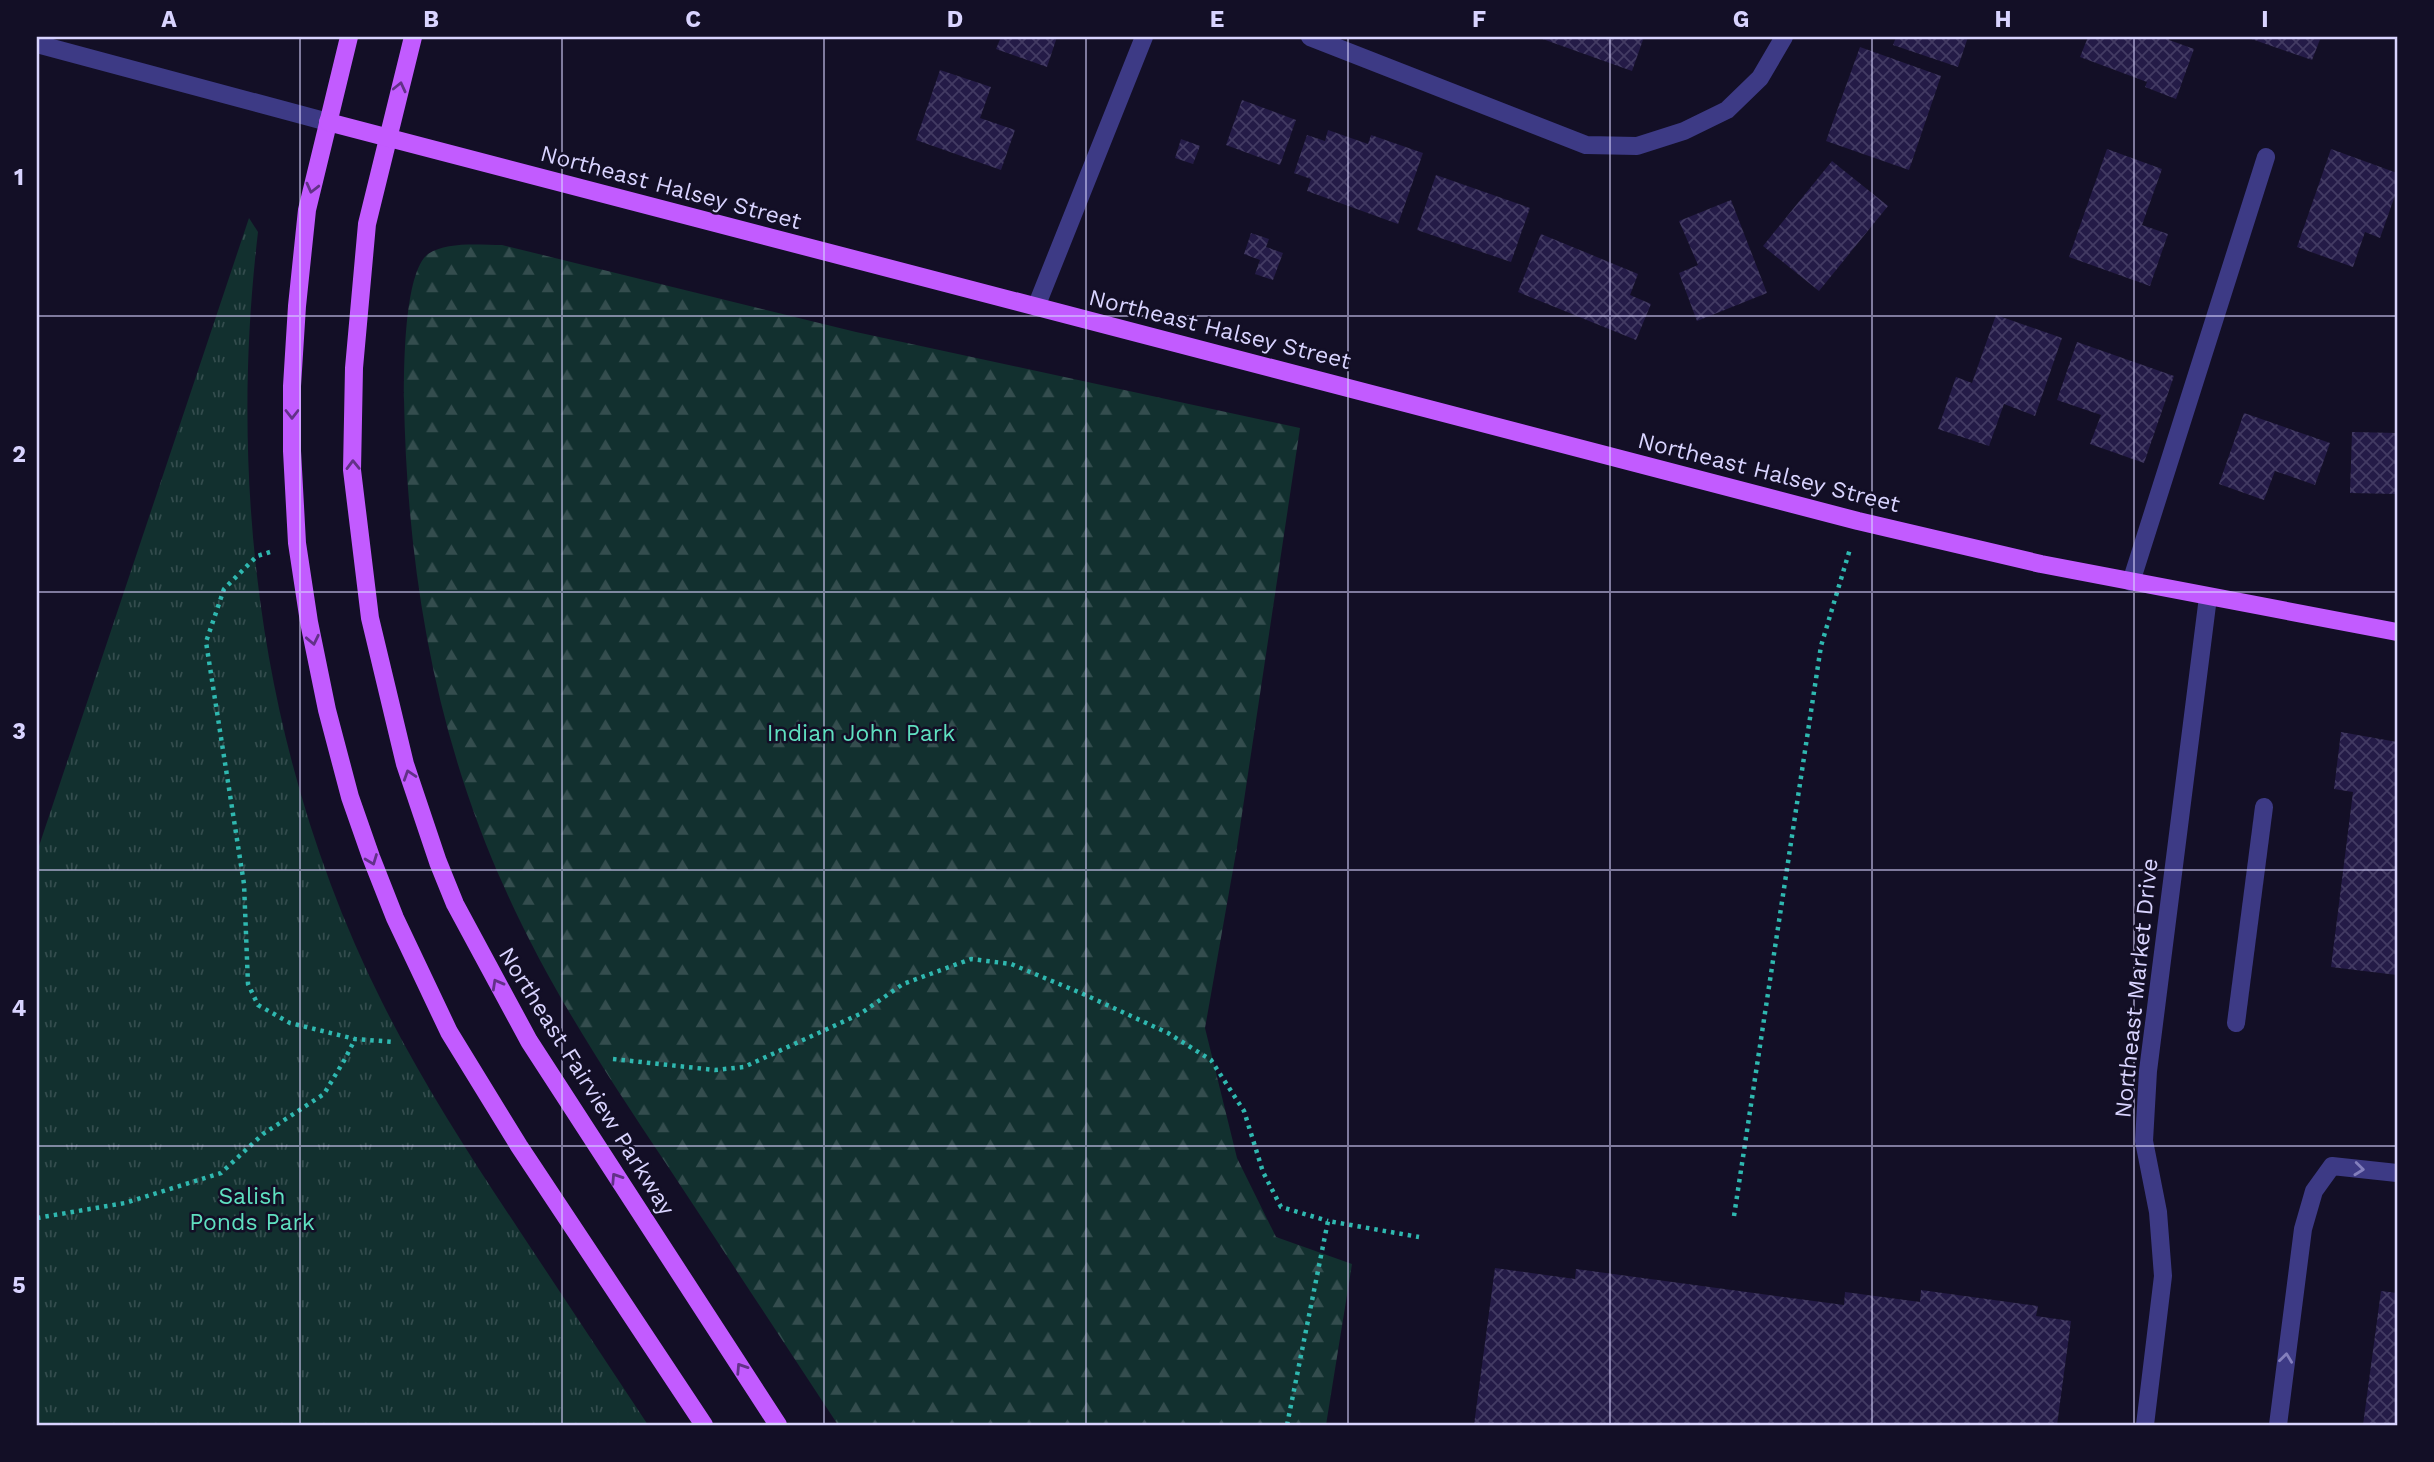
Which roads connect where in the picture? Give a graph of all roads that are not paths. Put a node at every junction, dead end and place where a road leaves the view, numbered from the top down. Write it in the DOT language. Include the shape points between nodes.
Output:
graph roads {
  1 [pos="349,37"];
  2 [pos="413,37"];
  3 [pos="1143,37"];
  4 [pos="1310,37"];
  5 [pos="1784,37"];
  6 [pos="37,44"];
  7 [pos="328,122"];
  8 [pos="388,138"];
  9 [pos="2266,158"];
  10 [pos="1036,307"];
  11 [pos="2131,582"];
  12 [pos="2208,597"];
  13 [pos="2397,632"];
  14 [pos="2264,807"];
  15 [pos="2236,1023"];
  16 [pos="2397,1173"];
  17 [pos="704,1425"];
  18 [pos="778,1425"];
  19 [pos="2146,1425"];
  20 [pos="2278,1425"];
  1 -- 7 [label="main road"];
  8 -- 2 [label="main road, Northeast Fairview Parkway, one-way"];
  3 -- 10 [label="street"];
  4 -- 5 [label="street" via="1586,145 1637,146 1684,131 1727,110 1760,78"];
  6 -- 7 [label="street, Northeast Halsey Street"];
  7 -- 8 [label="main road, Northeast Halsey Street"];
  7 -- 17 [label="main road, one-way" via="307,210 292,399 297,543 309,622 346,784 395,918 456,1044"];
  8 -- 10 [label="main road, Northeast Halsey Street"];
  18 -- 8 [label="main road, Northeast Fairview Parkway, one-way" via="529,1041 455,904 405,764 370,618 352,470 354,368 367,224"];
  9 -- 11 [label="street"];
  10 -- 11 [label="main road, Northeast Halsey Street" via="1858,521"];
  11 -- 12 [label="main road, Northeast Halsey Street"];
  12 -- 13 [label="main road, Northeast Halsey Street"];
  12 -- 19 [label="street, Northeast Market Drive" via="2148,1071 2144,1141 2158,1212 2163,1276"];
  14 -- 15 [label="street"];
  20 -- 16 [label="street, one-way" via="2302,1228 2314,1191 2332,1166"];
}
